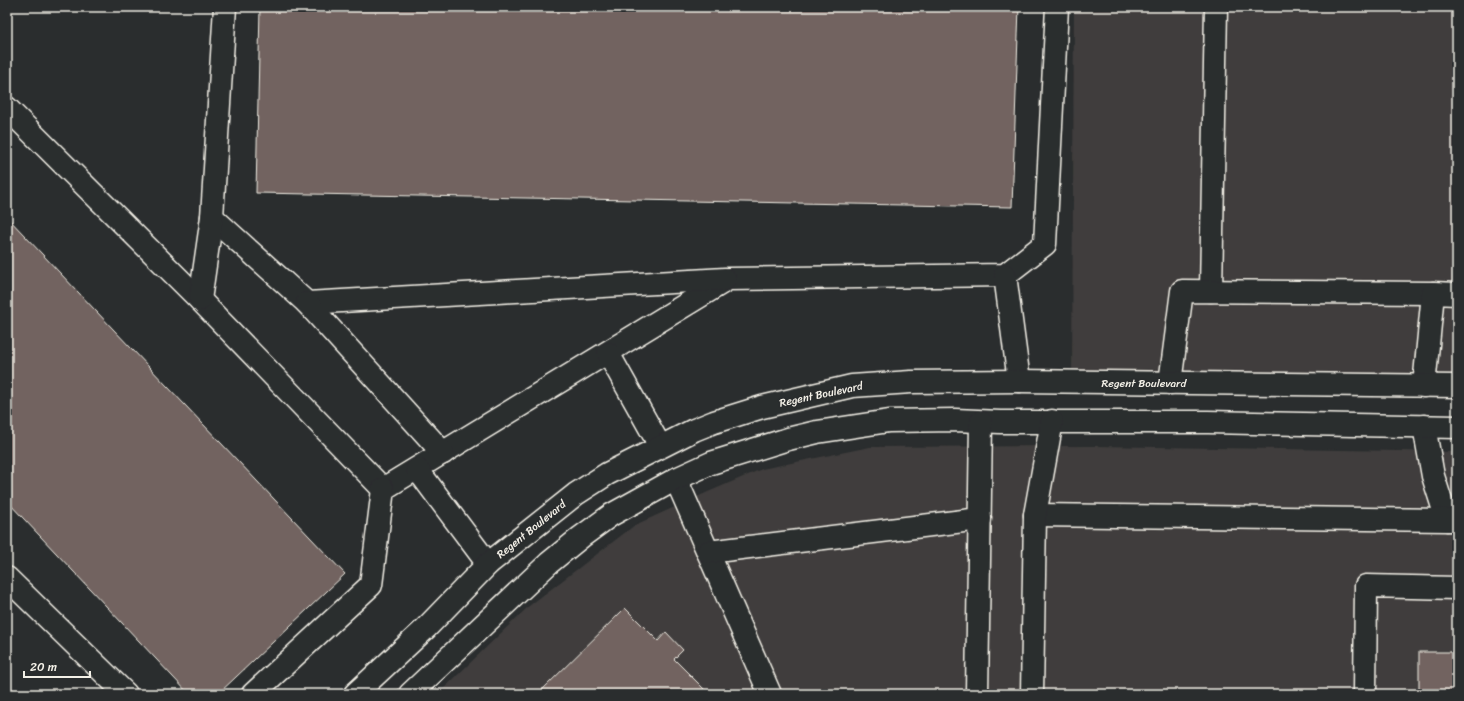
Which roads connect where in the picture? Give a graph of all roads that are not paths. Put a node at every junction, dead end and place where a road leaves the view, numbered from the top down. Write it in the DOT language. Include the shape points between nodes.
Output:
graph roads {
  1 [pos="225,7"];
  2 [pos="1057,7"];
  3 [pos="1216,7"];
  4 [pos="7,108"];
  5 [pos="212,217"];
  6 [pos="1005,274"];
  7 [pos="728,279"];
  8 [pos="1212,291"];
  9 [pos="1433,293"];
  10 [pos="1457,294"];
  11 [pos="200,300"];
  12 [pos="307,303"];
  13 [pos="608,353"];
  14 [pos="1019,381"];
  15 [pos="1170,383"];
  16 [pos="1424,386"];
  17 [pos="1457,386"];
  18 [pos="1052,421"];
  19 [pos="981,422"];
  20 [pos="1424,426"];
  21 [pos="1457,427"];
  22 [pos="660,446"];
  23 [pos="443,453"];
  24 [pos="417,468"];
  25 [pos="676,479"];
  26 [pos="383,489"];
  27 [pos="1035,515"];
  28 [pos="980,518"];
  29 [pos="1452,520"];
  30 [pos="708,552"];
  31 [pos="488,564"];
  32 [pos="7,578"];
  33 [pos="1457,588"];
  34 [pos="126,694"];
  35 [pos="253,694"];
  36 [pos="355,694"];
  37 [pos="410,694"];
  38 [pos="770,694"];
  39 [pos="977,694"];
  40 [pos="1032,694"];
  41 [pos="1365,694"];
  1 -- 5 [label="street"];
  2 -- 6 [label="street" via="1045,244"];
  3 -- 8 [label="street"];
  4 -- 11 [label="street"];
  5 -- 11 [label="street"];
  5 -- 12 [label="street"];
  6 -- 7 [label="street"];
  6 -- 14 [label="street"];
  7 -- 12 [label="street"];
  7 -- 13 [label="street"];
  8 -- 9 [label="street"];
  8 -- 15 [label="street" via="1182,291"];
  9 -- 10 [label="street"];
  9 -- 16 [label="street"];
  11 -- 26 [label="street"];
  12 -- 23 [label="street"];
  13 -- 22 [label="street"];
  13 -- 23 [label="street"];
  14 -- 15 [label="street, Regent Boulevard"];
  14 -- 22 [label="street, Regent Boulevard" via="911,382 852,386 762,407 714,422"];
  15 -- 16 [label="street, Regent Boulevard"];
  16 -- 17 [label="street, Regent Boulevard"];
  18 -- 19 [label="street"];
  18 -- 20 [label="street"];
  18 -- 27 [label="street"];
  19 -- 25 [label="street" via="889,421 817,432 711,463"];
  19 -- 28 [label="street"];
  20 -- 21 [label="street"];
  20 -- 29 [label="street" via="1433,476"];
  22 -- 31 [label="street, Regent Boulevard" via="576,494"];
  23 -- 24 [label="street"];
  24 -- 26 [label="street"];
  24 -- 31 [label="street"];
  25 -- 30 [label="street"];
  25 -- 37 [label="street" via="611,515 581,537 549,563"];
  26 -- 35 [label="street" via="371,585"];
  27 -- 29 [label="street"];
  27 -- 40 [label="street"];
  28 -- 30 [label="street"];
  28 -- 39 [label="street"];
  30 -- 38 [label="street"];
  31 -- 36 [label="street, Regent Boulevard" via="426,628"];
  32 -- 34 [label="street"];
  33 -- 41 [label="street" via="1366,586"];
}
